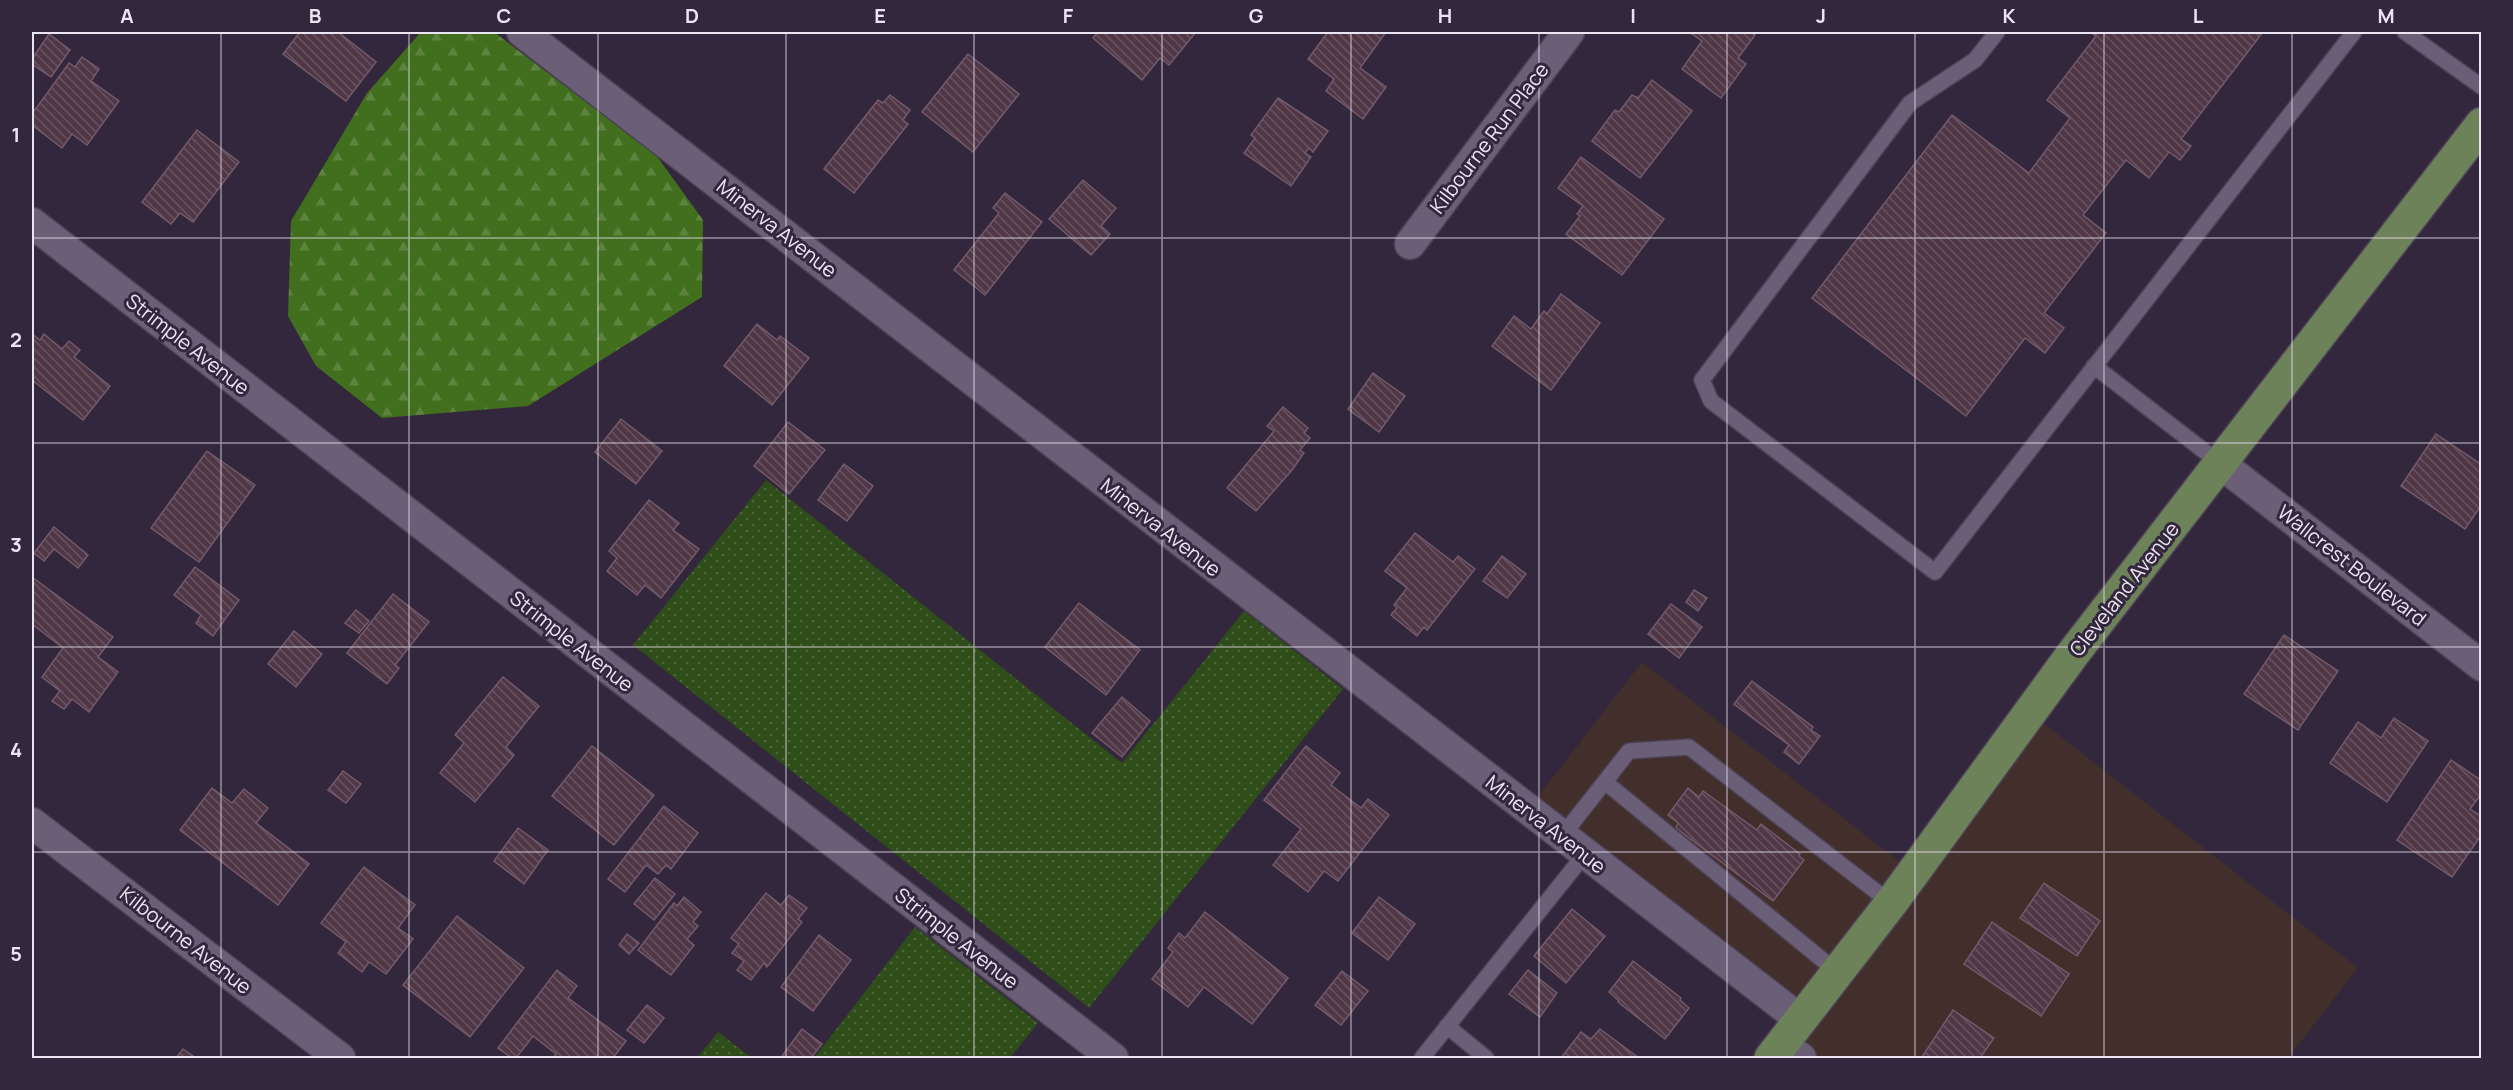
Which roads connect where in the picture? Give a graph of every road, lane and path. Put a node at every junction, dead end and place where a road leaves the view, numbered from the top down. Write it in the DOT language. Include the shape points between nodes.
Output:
graph roads {
  1 [pos="522,32"];
  2 [pos="1569,32"];
  3 [pos="1997,32"];
  4 [pos="2354,32"];
  5 [pos="2405,32"];
  6 [pos="2481,87"];
  7 [pos="2481,124"];
  8 [pos="32,223"];
  9 [pos="1410,244"];
  10 [pos="2094,366"];
  11 [pos="2221,464"];
  12 [pos="2481,666"];
  13 [pos="1605,782"];
  14 [pos="32,823"];
  15 [pos="1574,845"];
  16 [pos="1891,903"];
  17 [pos="1836,971"];
  18 [pos="1447,1026"];
  19 [pos="1789,1046"];
  20 [pos="340,1059"];
  21 [pos="1113,1059"];
  22 [pos="1422,1059"];
  23 [pos="1486,1059"];
  1 -- 15 [label="street, Minerva Avenue"];
  2 -- 9 [label="street, Kilbourne Run Place"];
  3 -- 10 [label="lane" via="1975,60 1910,103 1702,380 1711,401 1935,572"];
  4 -- 10 [label="lane"];
  5 -- 6 [label="lane"];
  7 -- 11 [label="main road, Cleveland Avenue"];
  8 -- 21 [label="street, Strimple Avenue"];
  10 -- 11 [label="lane"];
  11 -- 12 [label="street, Wallcrest Boulevard"];
  11 -- 16 [label="main road, Cleveland Avenue" via="2072,655"];
  13 -- 15 [label="lane"];
  13 -- 16 [label="lane" via="1629,751 1689,747"];
  13 -- 17 [label="lane"];
  14 -- 20 [label="street, Kilbourne Avenue"];
  15 -- 18 [label="lane"];
  15 -- 19 [label="street, Minerva Avenue"];
  16 -- 17 [label="main road, Cleveland Avenue"];
  17 -- 19 [label="main road, Cleveland Avenue"];
  18 -- 22 [label="lane"];
  18 -- 23 [label="lane"];
}
